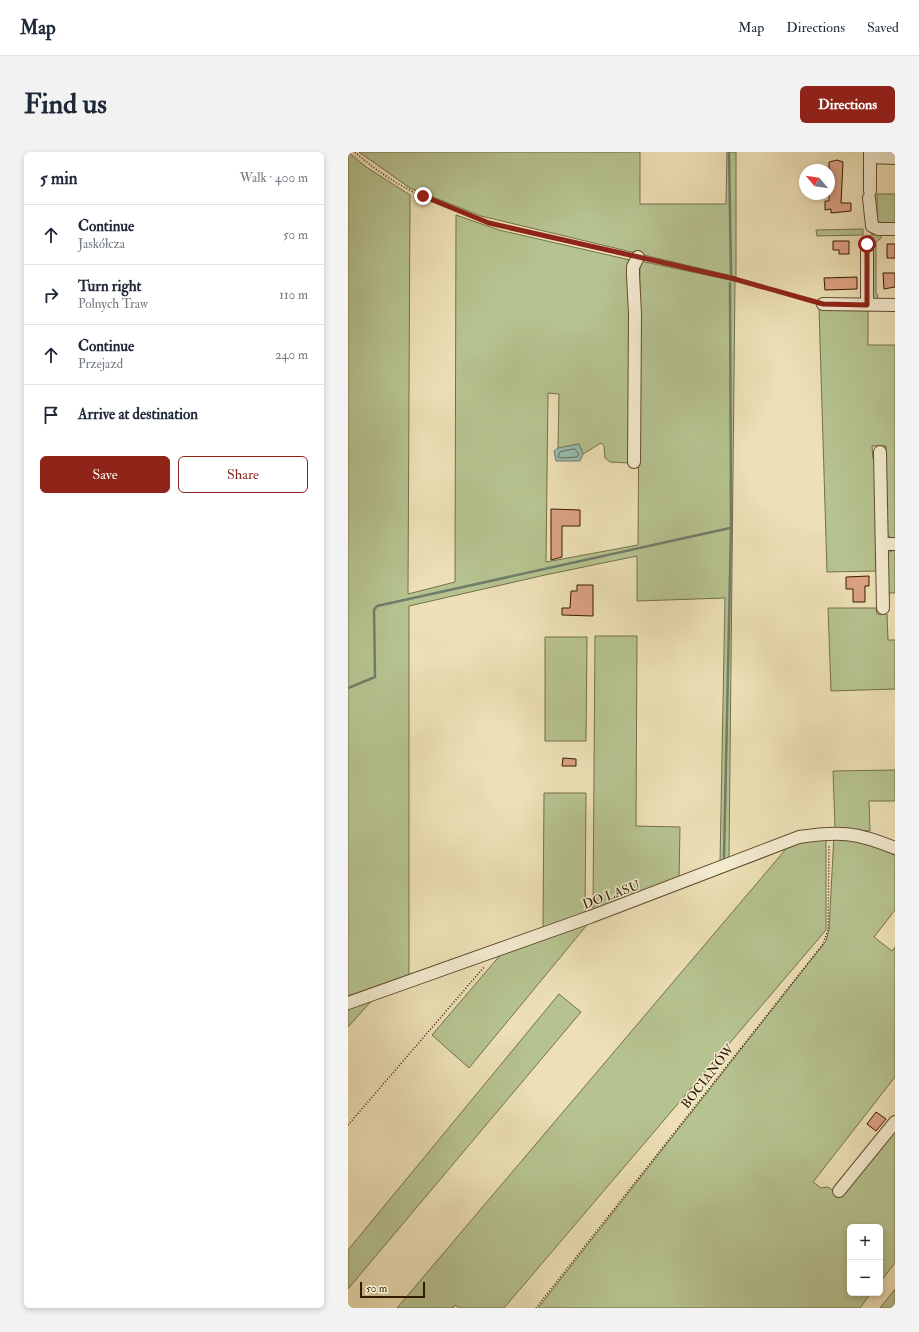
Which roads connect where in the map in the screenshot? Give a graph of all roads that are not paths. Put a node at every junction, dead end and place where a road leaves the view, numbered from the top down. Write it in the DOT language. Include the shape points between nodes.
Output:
graph roads {
  1 [pos="870,155"];
  2 [pos="895,158"];
  3 [pos="895,229"];
  4 [pos="867,244"];
  5 [pos="638,257"];
  6 [pos="823,304"];
  7 [pos="867,305"];
  8 [pos="895,305"];
  9 [pos="880,452"];
  10 [pos="634,462"];
  11 [pos="882,544"];
  12 [pos="895,544"];
  13 [pos="883,608"];
  14 [pos="890,846"];
  15 [pos="348,1003"];
  16 [pos="895,1122"];
  17 [pos="840,1191"];
  1 -- 2 [label="street"];
  1 -- 3 [label="street" via="871,224 878,229"];
  4 -- 7 [label="street"];
  5 -- 10 [label="street" via="633,267"];
  6 -- 7 [label="street"];
  7 -- 8 [label="street"];
  9 -- 11 [label="street"];
  11 -- 12 [label="street"];
  11 -- 13 [label="street"];
  14 -- 15 [label="street, DO LASU" via="852,834 829,832 799,837 652,894"];
  16 -- 17 [label="street"];
}
